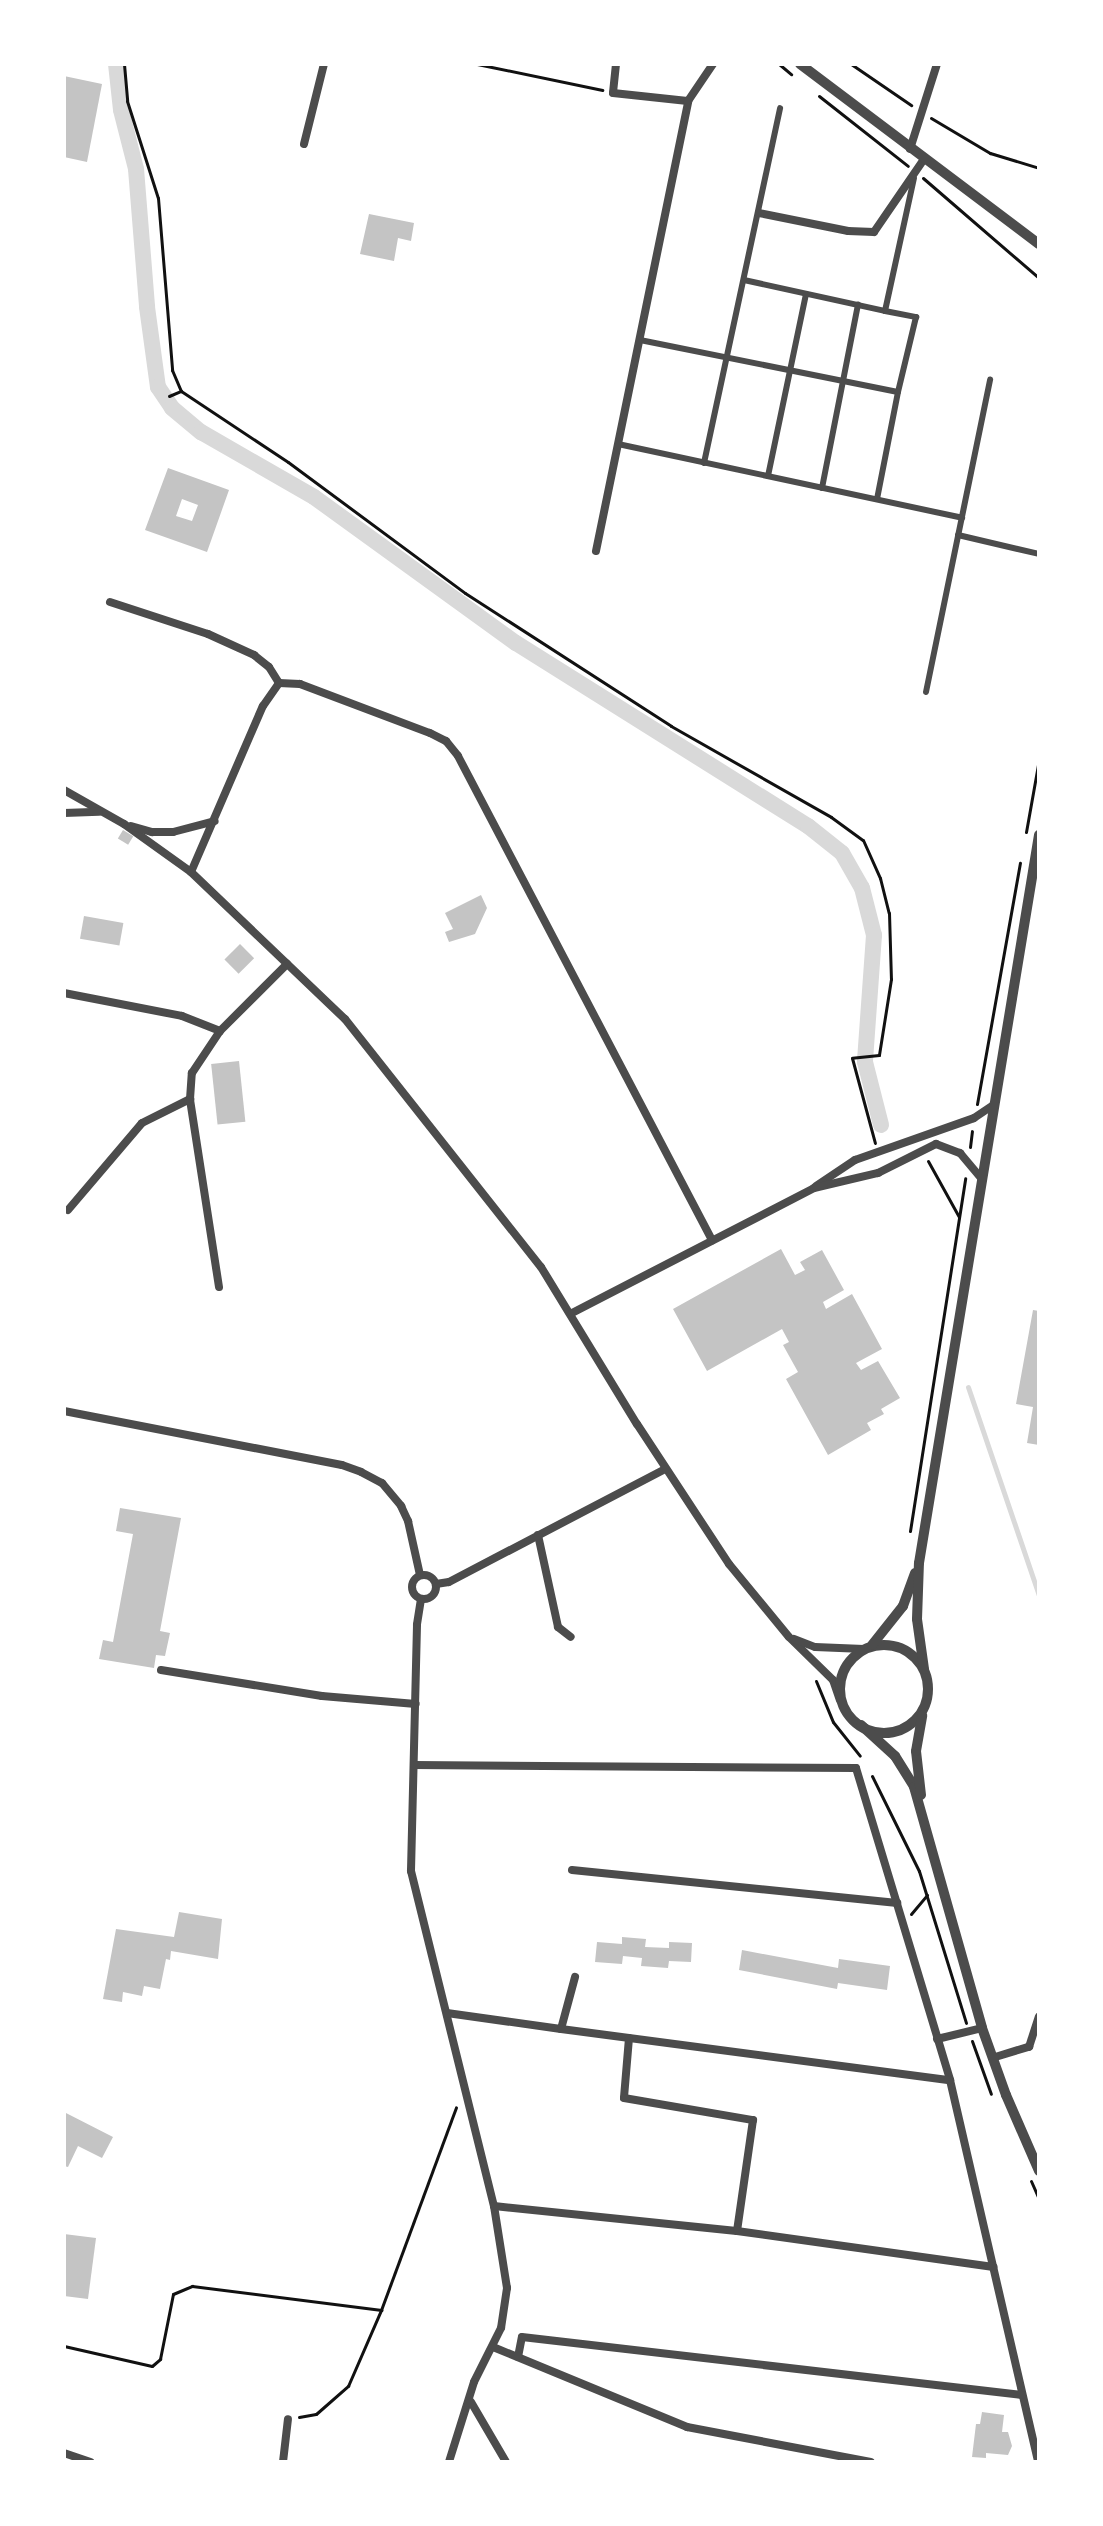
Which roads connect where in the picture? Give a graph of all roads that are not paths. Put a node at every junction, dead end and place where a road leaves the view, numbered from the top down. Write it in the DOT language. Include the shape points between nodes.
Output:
graph roads {
  1 [pos="324,64"];
  2 [pos="616,64"];
  3 [pos="713,64"];
  4 [pos="800,64"];
  5 [pos="937,64"];
  6 [pos="688,101"];
  7 [pos="780,108"];
  8 [pos="304,144"];
  9 [pos="910,149"];
  10 [pos="924,159"];
  11 [pos="915,172"];
  12 [pos="759,213"];
  13 [pos="1039,244"];
  14 [pos="744,280"];
  15 [pos="806,294"];
  16 [pos="858,305"];
  17 [pos="885,311"];
  18 [pos="640,340"];
  19 [pos="727,357"];
  20 [pos="790,370"];
  21 [pos="990,379"];
  22 [pos="843,380"];
  23 [pos="898,392"];
  24 [pos="618,444"];
  25 [pos="704,463"];
  26 [pos="768,476"];
  27 [pos="822,488"];
  28 [pos="877,499"];
  29 [pos="962,518"];
  30 [pos="958,535"];
  31 [pos="596,551"];
  32 [pos="1039,554"];
  33 [pos="110,602"];
  34 [pos="279,683"];
  35 [pos="926,692"];
  36 [pos="64,790"];
  37 [pos="100,811"];
  38 [pos="64,813"];
  39 [pos="216,820"];
  40 [pos="124,824"];
  41 [pos="1039,835"];
  42 [pos="191,872"];
  43 [pos="287,964"];
  44 [pos="64,993"];
  45 [pos="220,1031"];
  46 [pos="190,1099"];
  47 [pos="992,1106"];
  48 [pos="982,1179"];
  49 [pos="814,1188"];
  50 [pos="68,1210"];
  51 [pos="712,1240"];
  52 [pos="219,1287"];
  53 [pos="572,1313"];
  54 [pos="64,1411"];
  55 [pos="665,1469"];
  56 [pos="538,1535"];
  57 [pos="919,1563"];
  58 [pos="420,1575"];
  59 [pos="436,1584"];
  60 [pos="421,1599"];
  61 [pos="571,1637"];
  62 [pos="789,1637"];
  63 [pos="868,1647"];
  64 [pos="924,1669"];
  65 [pos="161,1670"];
  66 [pos="840,1700"];
  67 [pos="416,1704"];
  68 [pos="925,1708"];
  69 [pos="861,1725"];
  70 [pos="414,1765"];
  71 [pos="922,1813"];
  72 [pos="572,1870"];
  73 [pos="897,1903"];
  74 [pos="575,1977"];
  75 [pos="447,2013"];
  76 [pos="1039,2017"];
  77 [pos="982,2028"];
  78 [pos="561,2029"];
  79 [pos="629,2038"];
  80 [pos="937,2039"];
  81 [pos="992,2058"];
  82 [pos="950,2080"];
  83 [pos="1039,2171"];
  84 [pos="494,2206"];
  85 [pos="737,2231"];
  86 [pos="993,2267"];
  87 [pos="493,2347"];
  88 [pos="518,2357"];
  89 [pos="1022,2395"];
  90 [pos="471,2402"];
  91 [pos="288,2419"];
  92 [pos="64,2453"];
  93 [pos="90,2462"];
  94 [pos="283,2462"];
  95 [pos="449,2462"];
  96 [pos="506,2462"];
  97 [pos="871,2462"];
  98 [pos="1038,2462"];
  1 -- 8 [label="street"];
  2 -- 6 [label="street" via="613,93"];
  3 -- 6 [label="street"];
  4 -- 9 [label="street"];
  5 -- 9 [label="street"];
  6 -- 18 [label="street"];
  7 -- 12 [label="street"];
  9 -- 10 [label="street"];
  10 -- 11 [label="street"];
  10 -- 13 [label="street"];
  11 -- 12 [label="street" via="874,232"];
  11 -- 17 [label="street"];
  12 -- 14 [label="street"];
  14 -- 15 [label="street"];
  14 -- 19 [label="street"];
  15 -- 16 [label="street"];
  15 -- 20 [label="street"];
  16 -- 17 [label="street"];
  16 -- 22 [label="street"];
  17 -- 23 [label="street" via="916,317"];
  18 -- 19 [label="street"];
  18 -- 24 [label="street"];
  19 -- 20 [label="street"];
  19 -- 25 [label="street"];
  20 -- 22 [label="street"];
  20 -- 26 [label="street"];
  21 -- 29 [label="street"];
  22 -- 23 [label="street"];
  22 -- 27 [label="street"];
  23 -- 28 [label="street"];
  24 -- 25 [label="street"];
  24 -- 31 [label="street"];
  25 -- 26 [label="street"];
  26 -- 27 [label="street"];
  27 -- 28 [label="street"];
  28 -- 29 [label="street"];
  29 -- 30 [label="street"];
  30 -- 32 [label="street"];
  30 -- 35 [label="street"];
  33 -- 34 [label="street" via="254,655"];
  34 -- 39 [label="street" via="263,706"];
  34 -- 51 [label="street" via="300,684 430,733 458,756"];
  36 -- 37 [label="street"];
  37 -- 38 [label="street"];
  37 -- 40 [label="street"];
  39 -- 40 [label="street" via="173,832"];
  39 -- 42 [label="street"];
  40 -- 42 [label="street"];
  41 -- 47 [label="street"];
  42 -- 43 [label="street"];
  43 -- 45 [label="street"];
  43 -- 53 [label="street" via="380,1061"];
  44 -- 45 [label="street" via="182,1016"];
  45 -- 46 [label="street" via="196,1062"];
  46 -- 50 [label="street" via="142,1123"];
  46 -- 52 [label="street"];
  47 -- 48 [label="street"];
  47 -- 49 [label="street" via="974,1118 855,1160"];
  48 -- 49 [label="street" via="968,1159 936,1144 878,1173"];
  48 -- 57 [label="street"];
  49 -- 51 [label="street"];
  51 -- 53 [label="street"];
  53 -- 55 [label="street"];
  54 -- 58 [label="street" via="361,1472 382,1483 401,1506"];
  55 -- 56 [label="street"];
  55 -- 62 [label="street" via="729,1564"];
  56 -- 59 [label="street"];
  56 -- 61 [label="street" via="557,1624"];
  57 -- 63 [label="street" via="903,1606"];
  57 -- 64 [label="street" via="917,1619"];
  58 -- 59 [label="street"];
  58 -- 60 [label="street" via="411,1588"];
  59 -- 60 [label="street" via="433,1596"];
  60 -- 67 [label="street"];
  62 -- 63 [label="street" via="815,1647"];
  62 -- 66 [label="street" via="833,1680"];
  63 -- 64 [label="street" via="904,1650"];
  63 -- 66 [label="street" via="842,1674"];
  64 -- 68 [label="street" via="929,1689"];
  65 -- 67 [label="street" via="322,1696"];
  66 -- 69 [label="street"];
  67 -- 70 [label="street"];
  68 -- 69 [label="street" via="901,1730 885,1733"];
  68 -- 71 [label="street" via="916,1751"];
  69 -- 71 [label="street" via="895,1756"];
  70 -- 73 [label="street" via="856,1768"];
  70 -- 75 [label="street" via="411,1871"];
  71 -- 77 [label="street"];
  72 -- 73 [label="street"];
  73 -- 80 [label="street"];
  74 -- 78 [label="street"];
  75 -- 78 [label="street"];
  75 -- 84 [label="street"];
  76 -- 81 [label="street" via="1029,2047"];
  77 -- 80 [label="street"];
  77 -- 81 [label="street"];
  78 -- 79 [label="street"];
  79 -- 82 [label="street"];
  79 -- 85 [label="street" via="624,2098 753,2120"];
  80 -- 82 [label="street"];
  81 -- 83 [label="street"];
  82 -- 86 [label="street"];
  84 -- 85 [label="street"];
  84 -- 87 [label="street" via="507,2288"];
  85 -- 86 [label="street"];
  86 -- 89 [label="street"];
  87 -- 88 [label="street"];
  87 -- 90 [label="street" via="474,2382"];
  88 -- 89 [label="street" via="522,2337"];
  88 -- 97 [label="street" via="687,2427"];
  89 -- 98 [label="street"];
  90 -- 95 [label="street"];
  90 -- 96 [label="street"];
  91 -- 94 [label="street"];
  92 -- 93 [label="street"];
}
